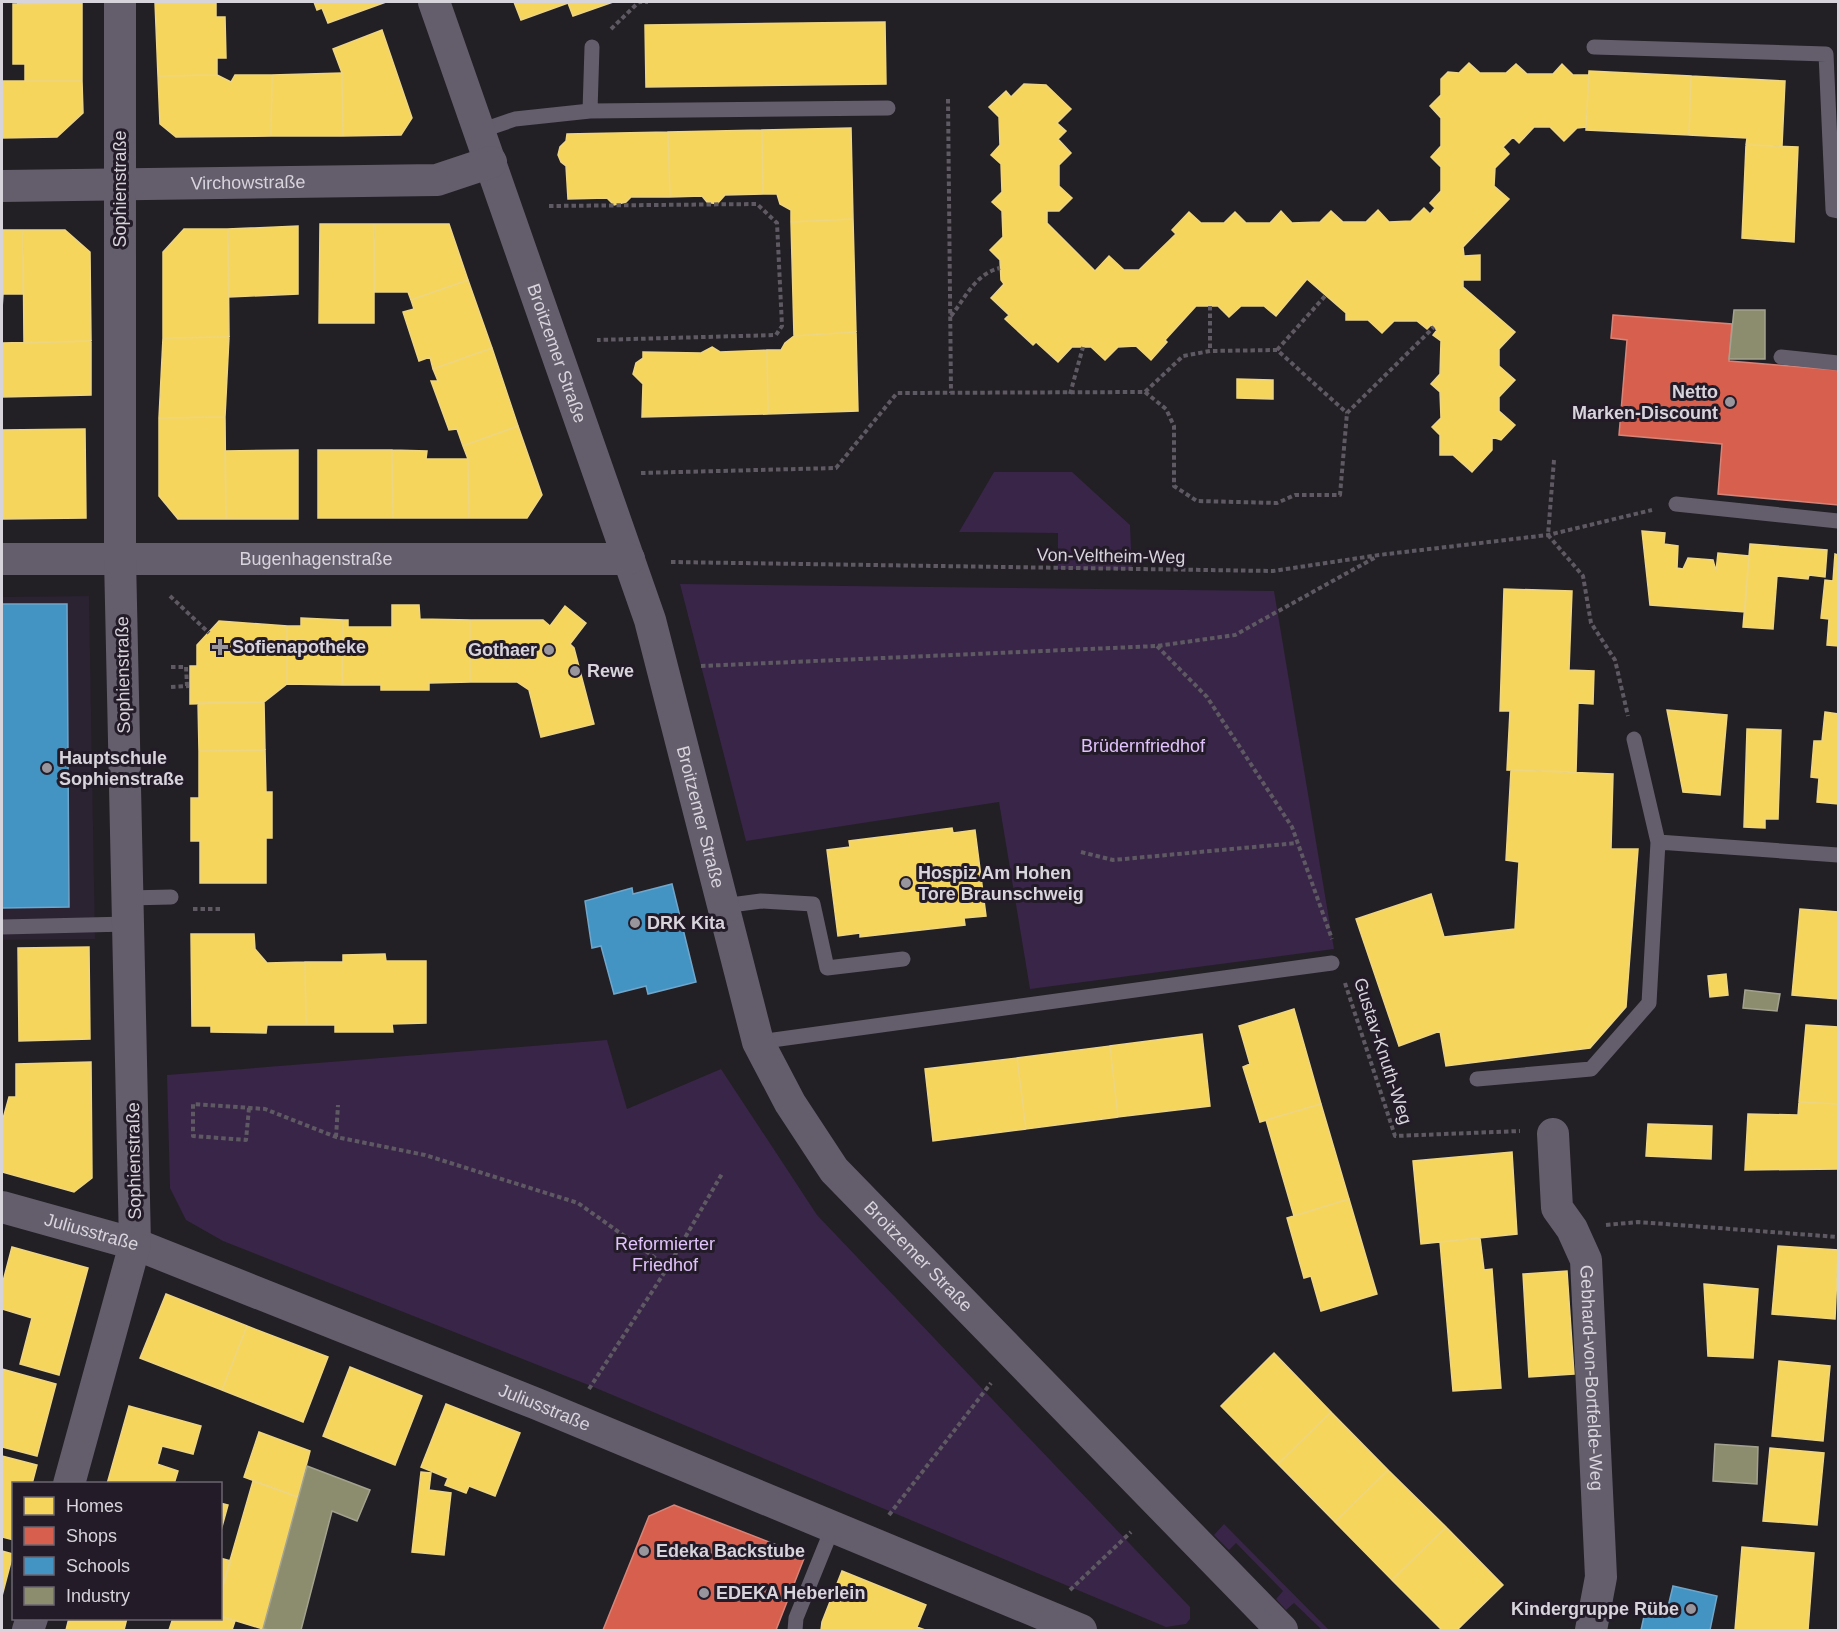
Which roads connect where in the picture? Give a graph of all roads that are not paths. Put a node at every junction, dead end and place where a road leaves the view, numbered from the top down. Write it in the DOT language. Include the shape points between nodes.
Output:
graph roads {
  1 [pos="120,2"];
  2 [pos="434,2"];
  3 [pos="592,47"];
  4 [pos="1594,47"];
  5 [pos="888,108"];
  6 [pos="590,111"];
  7 [pos="480,131"];
  8 [pos="491,162"];
  9 [pos="120,185"];
  10 [pos="2,186"];
  11 [pos="1839,211"];
  12 [pos="1781,357"];
  13 [pos="1839,363"];
  14 [pos="1676,504"];
  15 [pos="1839,521"];
  16 [pos="120,558"];
  17 [pos="2,559"];
  18 [pos="629,559"];
  19 [pos="1634,739"];
  20 [pos="1658,842"];
  21 [pos="1839,855"];
  22 [pos="171,897"];
  23 [pos="723,906"];
  24 [pos="128,911"];
  25 [pos="2,927"];
  26 [pos="903,959"];
  27 [pos="1332,963"];
  28 [pos="758,1042"];
  29 [pos="1477,1078"];
  30 [pos="1553,1134"];
  31 [pos="2,1207"];
  32 [pos="135,1244"];
  33 [pos="70,1482"];
  34 [pos="832,1529"];
  35 [pos="1266,1625"];
  36 [pos="795,1630"];
  37 [pos="1081,1630"];
  38 [pos="1591,1630"];
  1 -- 9 [label="street, Sophienstraße"];
  2 -- 7 [label="street, Broitzemer Straße"];
  3 -- 6 [label="lane"];
  4 -- 11 [label="lane" via="1826,54 1833,210"];
  5 -- 6 [label="lane"];
  6 -- 7 [label="lane" via="515,119"];
  7 -- 8 [label="street, Broitzemer Straße"];
  8 -- 9 [label="street, Virchowstraße" via="437,180"];
  8 -- 18 [label="street, Broitzemer Straße"];
  9 -- 10 [label="street, Virchowstraße"];
  9 -- 16 [label="street, Sophienstraße"];
  12 -- 13 [label="lane"];
  14 -- 15 [label="lane"];
  16 -- 17 [label="street, Bugenhagenstraße"];
  16 -- 18 [label="street, Bugenhagenstraße"];
  16 -- 24 [label="street, Sophienstraße"];
  18 -- 23 [label="street, Broitzemer Straße" via="650,620"];
  19 -- 20 [label="lane"];
  20 -- 21 [label="lane"];
  20 -- 29 [label="lane" via="1649,1003 1591,1069"];
  22 -- 24 [label="lane"];
  23 -- 26 [label="lane" via="760,901 813,904 827,968"];
  23 -- 28 [label="street, Broitzemer Straße"];
  24 -- 25 [label="lane"];
  24 -- 32 [label="street, Sophienstraße"];
  27 -- 28 [label="lane"];
  28 -- 35 [label="street, Broitzemer Straße" via="790,1103 834,1170"];
  30 -- 38 [label="street, Gebhard-von-Bortfelde-Weg" via="1557,1208 1586,1260 1600,1577"];
  31 -- 32 [label="street, Juliusstraße"];
  32 -- 33 [label="street, Sophienstraße"];
  32 -- 34 [label="street, Juliusstraße" via="537,1404"];
  34 -- 36 [label="lane" via="796,1618"];
  34 -- 37 [label="street, Juliusstraße"];
}
